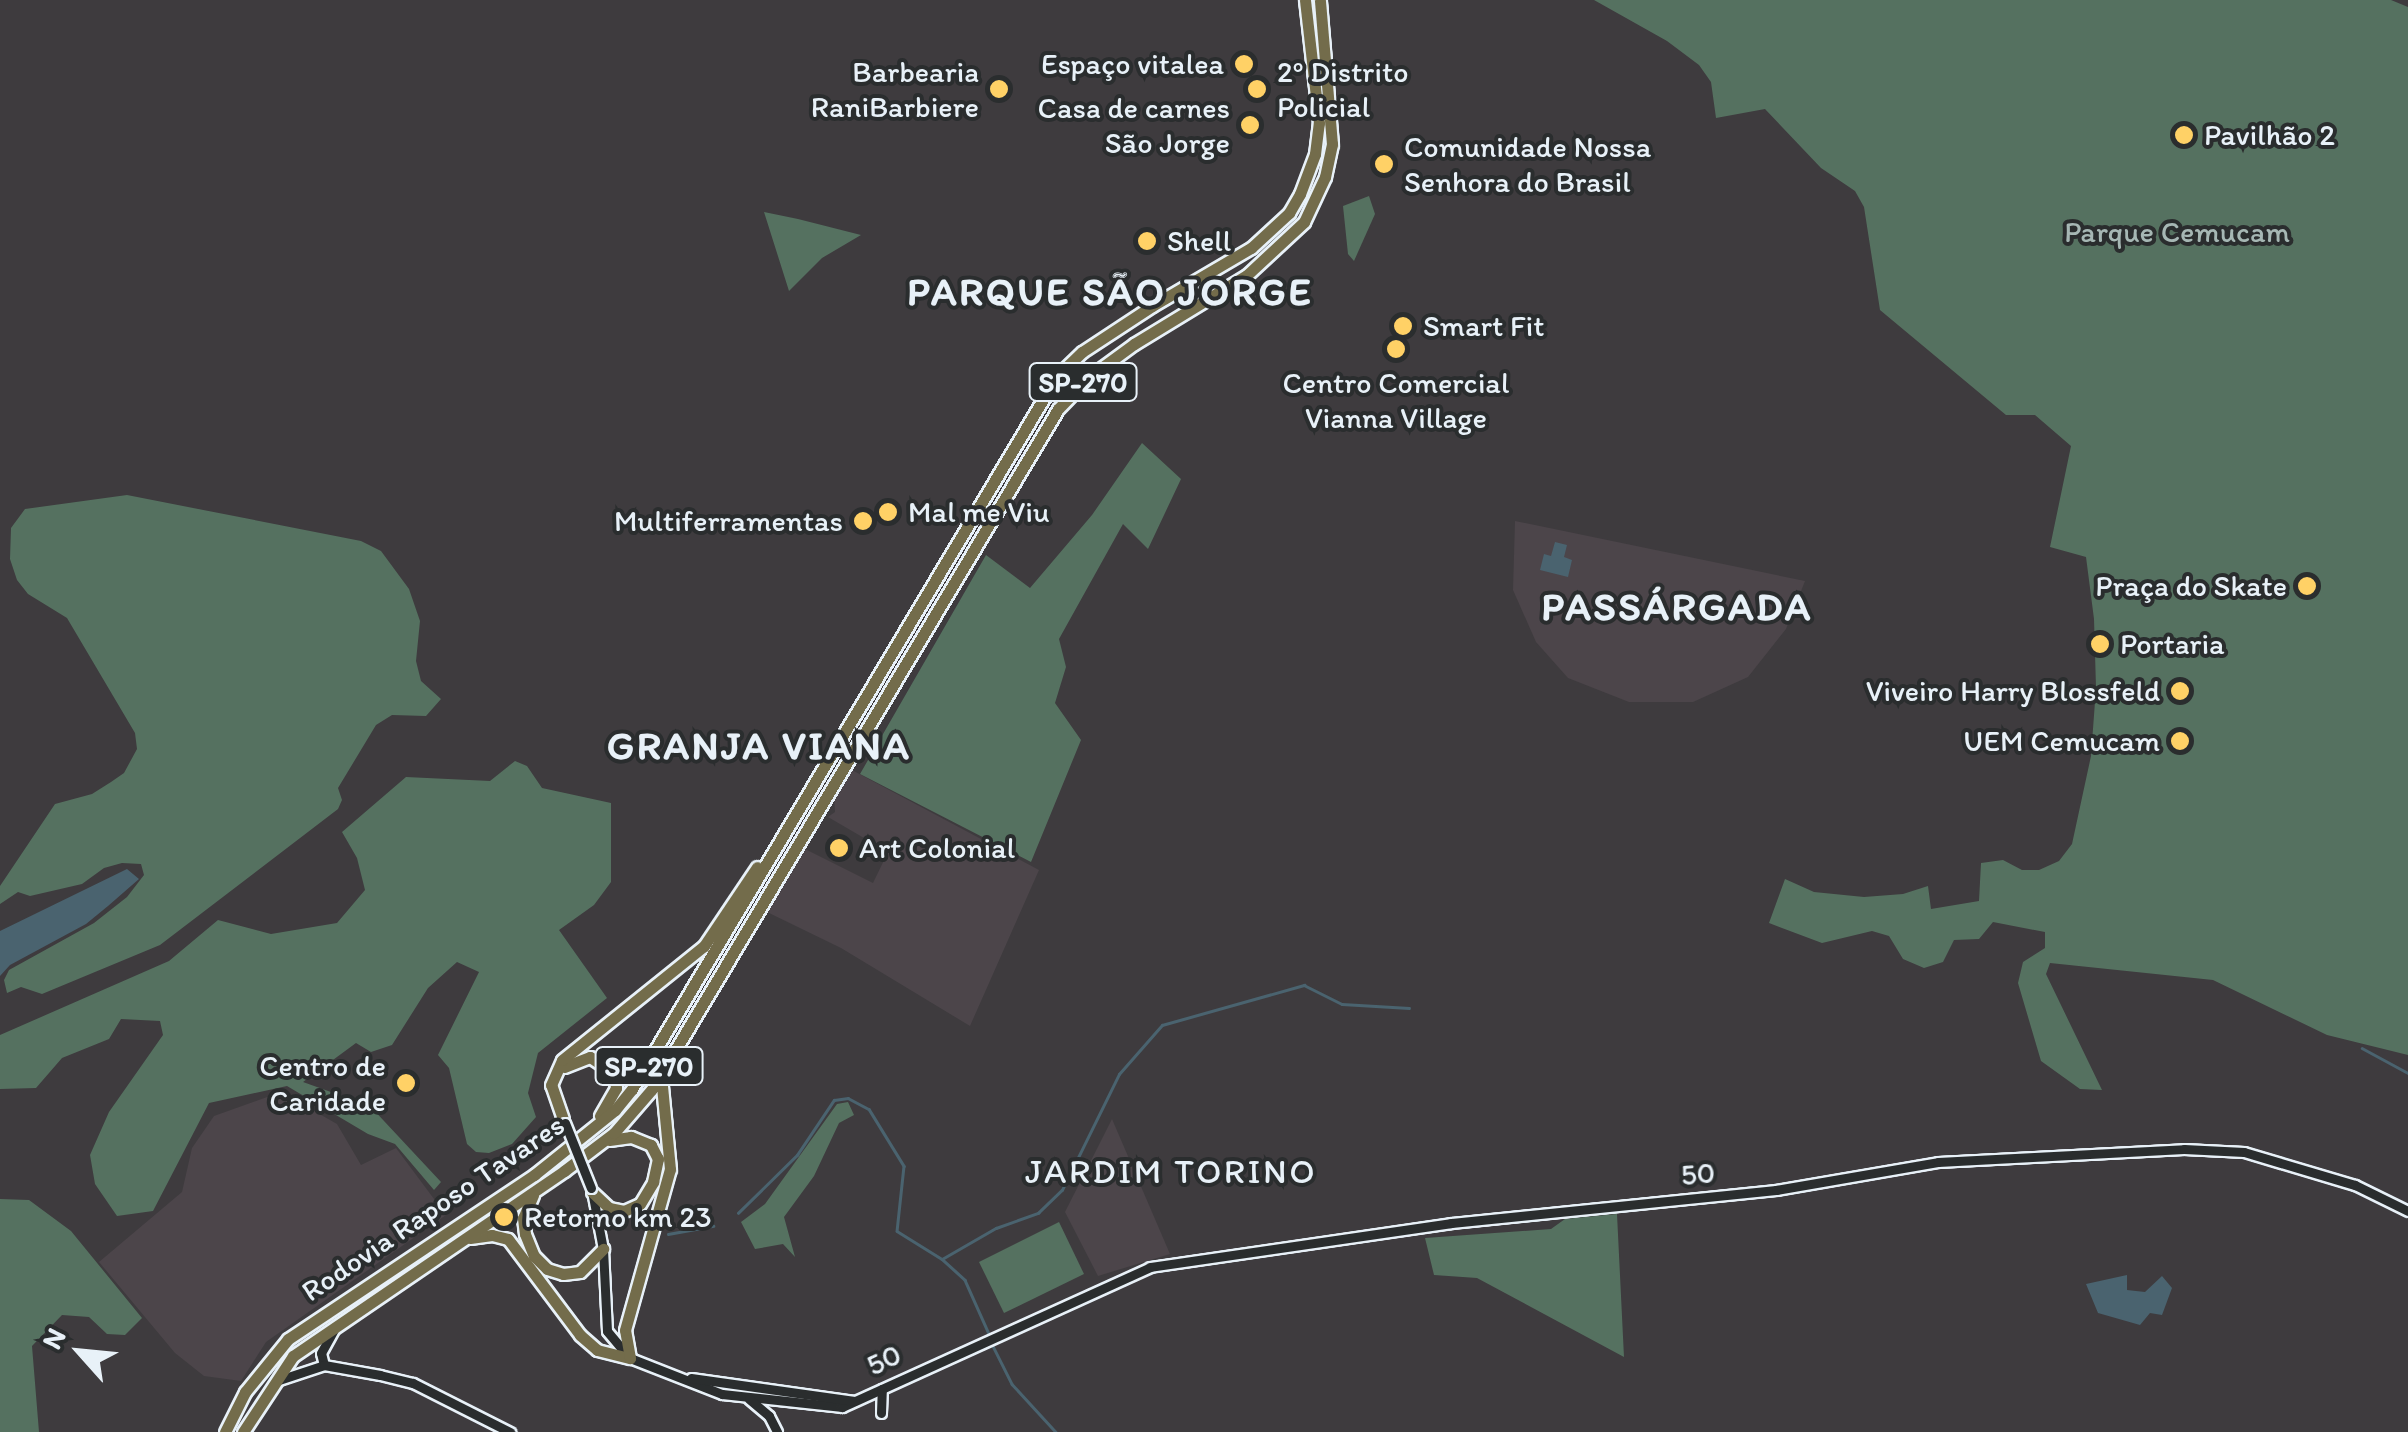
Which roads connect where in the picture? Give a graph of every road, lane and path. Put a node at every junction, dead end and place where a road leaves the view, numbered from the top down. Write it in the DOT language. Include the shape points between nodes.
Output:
graph roads {
  1 [pos="1305,0"];
  2 [pos="1320,0"];
  3 [pos="782,836"];
  4 [pos="661,1074"];
  5 [pos="564,1120"];
  6 [pos="589,1132"];
  7 [pos="604,1140"];
  8 [pos="591,1190"];
  9 [pos="534,1192"];
  10 [pos="2408,1211"];
  11 [pos="466,1239"];
  12 [pos="604,1248"];
  13 [pos="338,1325"];
  14 [pos="630,1358"];
  15 [pos="324,1366"];
  16 [pos="673,1376"];
  17 [pos="272,1383"];
  18 [pos="730,1384"];
  19 [pos="882,1389"];
  20 [pos="716,1392"];
  21 [pos="747,1398"];
  22 [pos="858,1401"];
  23 [pos="881,1413"];
  24 [pos="225,1432"];
  25 [pos="243,1432"];
  26 [pos="510,1432"];
  27 [pos="777,1432"];
  1 -- 3 [label="highway, Rodovia Raposo Tavares / SP-270" via="1318,124 1308,176 1289,213 1251,248 1082,352 1057,376"];
  2 -- 4 [label="highway, Rodovia Raposo Tavares / SP-270" via="1332,144 1304,222 1247,275 1134,344 1058,409"];
  3 -- 5 [label="highway" via="704,946 562,1060 552,1085"];
  3 -- 6 [label="highway, Rodovia Raposo Tavares / SP-270" via="647,1069"];
  4 -- 7 [label="highway, Rodovia Raposo Tavares / SP-270"];
  4 -- 14 [label="highway" via="670,1169 625,1330"];
  5 -- 6 [label="highway" via="557,1090 562,1070 581,1057 597,1058 614,1074 616,1088"];
  5 -- 8 [label="main road, bridge"];
  6 -- 24 [label="highway, Rodovia Raposo Tavares / SP-270" via="288,1339 245,1392"];
  7 -- 8 [label="highway" via="646,1141 658,1168 647,1196 633,1209 609,1208"];
  7 -- 9 [label="highway, Rodovia Raposo Tavares / SP-270"];
  8 -- 12 [label="main road"];
  9 -- 11 [label="highway, Rodovia Raposo Tavares / SP-270"];
  9 -- 12 [label="highway" via="523,1225 540,1263 572,1273 589,1267"];
  10 -- 19 [label="main road, 50" via="2355,1185 2244,1152 1938,1162 1776,1190 1452,1223 1150,1267"];
  11 -- 13 [label="highway, Rodovia Raposo Tavares / SP-270"];
  11 -- 14 [label="highway" via="508,1239 580,1335 597,1350"];
  12 -- 14 [label="main road" via="607,1331"];
  13 -- 15 [label="main road" via="321,1353"];
  13 -- 17 [label="highway, Rodovia Raposo Tavares / SP-270" via="293,1356"];
  14 -- 16 [label="main road"];
  15 -- 17 [label="main road"];
  15 -- 26 [label="main road" via="413,1383"];
  16 -- 18 [label="main road"];
  16 -- 20 [label="main road"];
  17 -- 25 [label="highway, Rodovia Raposo Tavares / SP-270"];
  18 -- 20 [label="main road"];
  18 -- 22 [label="main road"];
  19 -- 22 [label="main road, 50"];
  19 -- 23 [label="main road"];
  20 -- 21 [label="main road, 50"];
  21 -- 22 [label="main road, 50" via="842,1407"];
  21 -- 27 [label="main road"];
}
